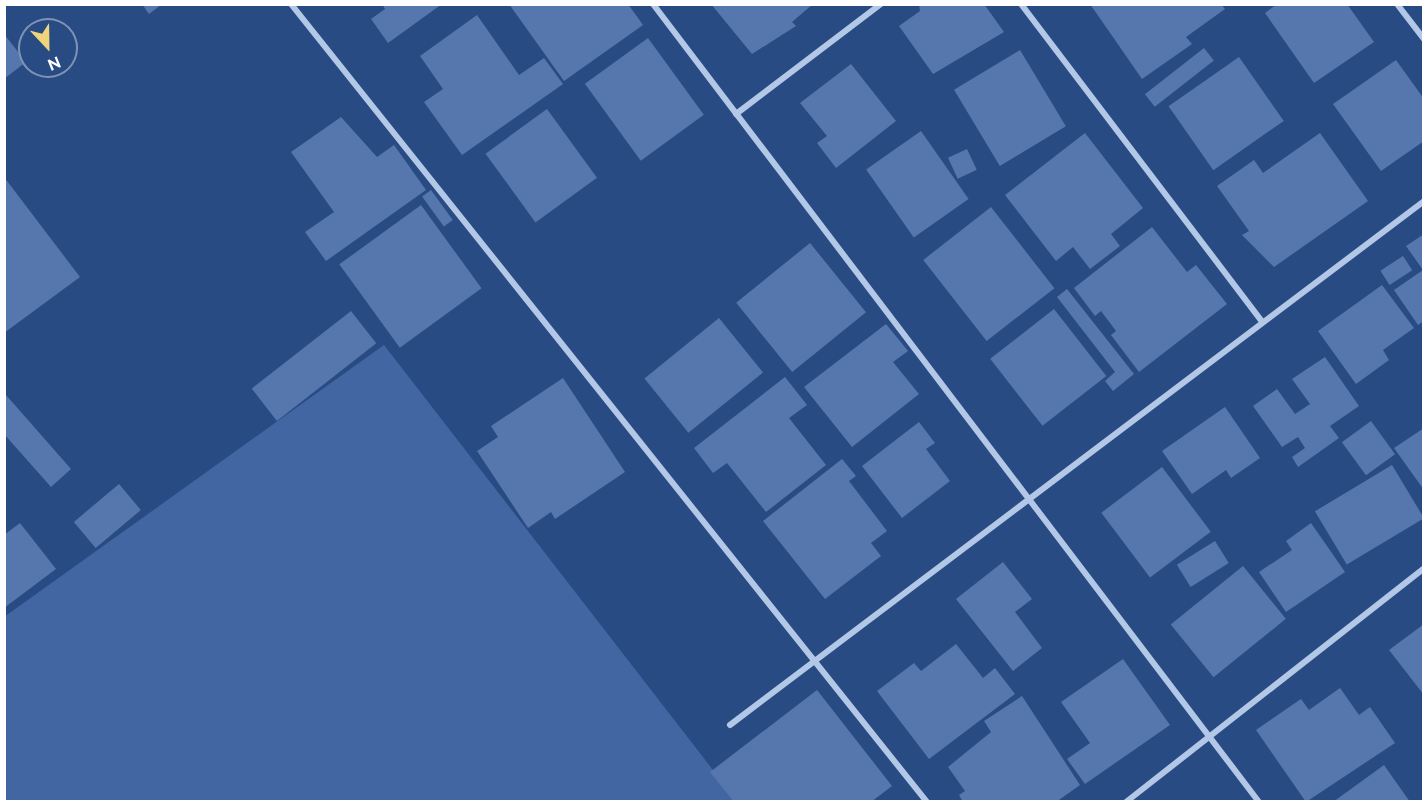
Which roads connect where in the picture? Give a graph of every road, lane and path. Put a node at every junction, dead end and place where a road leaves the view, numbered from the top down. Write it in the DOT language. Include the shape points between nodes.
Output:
graph roads {
  1 [pos="291,4"];
  2 [pos="653,4"];
  3 [pos="881,4"];
  4 [pos="1021,4"];
  5 [pos="1397,4"];
  6 [pos="1424,39"];
  7 [pos="736,114"];
  8 [pos="1424,201"];
  9 [pos="1262,322"];
  10 [pos="1029,498"];
  11 [pos="1424,568"];
  12 [pos="811,663"];
  13 [pos="730,725"];
  14 [pos="1209,735"];
  15 [pos="927,801"];
  16 [pos="1126,801"];
  17 [pos="1259,801"];
  1 -- 12 [label="street"];
  2 -- 7 [label="street"];
  3 -- 7 [label="street"];
  4 -- 9 [label="street"];
  5 -- 6 [label="street"];
  7 -- 10 [label="street"];
  8 -- 9 [label="street"];
  9 -- 10 [label="street"];
  10 -- 12 [label="street"];
  10 -- 14 [label="street"];
  11 -- 14 [label="street"];
  12 -- 13 [label="street"];
  12 -- 15 [label="street"];
  14 -- 16 [label="street"];
  14 -- 17 [label="street"];
}
